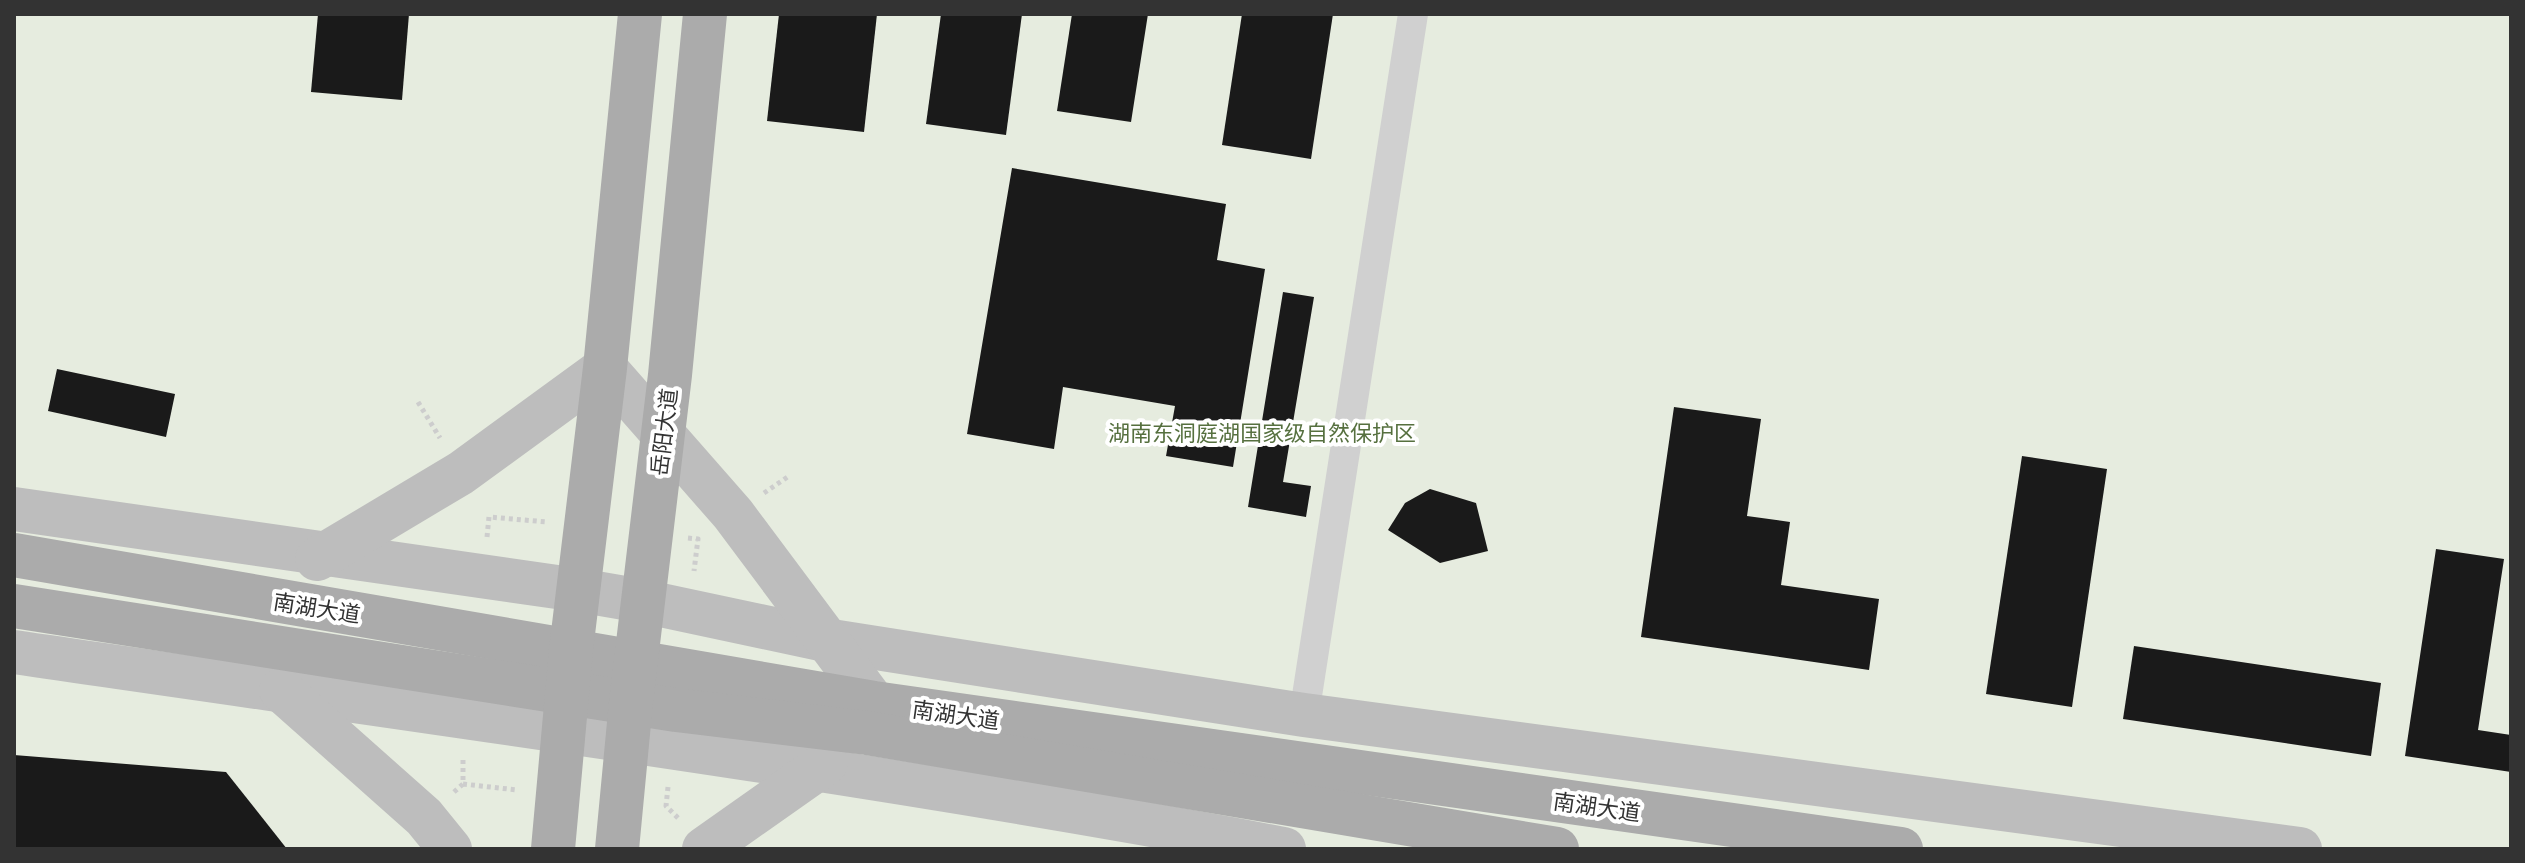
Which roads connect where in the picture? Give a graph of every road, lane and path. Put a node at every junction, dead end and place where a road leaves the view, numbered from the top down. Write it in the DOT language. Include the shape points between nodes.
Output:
graph roads {
  1 [pos="640,14"];
  2 [pos="705,14"];
  3 [pos="1413,14"];
  4 [pos="605,368"];
  5 [pos="663,432"];
  6 [pos="14,509"];
  7 [pos="326,554"];
  8 [pos="14,555"];
  9 [pos="578,590"];
  10 [pos="243,595"];
  11 [pos="642,601"];
  12 [pos="14,606"];
  13 [pos="222,638"];
  14 [pos="825,640"];
  15 [pos="14,652"];
  16 [pos="567,691"];
  17 [pos="283,692"];
  18 [pos="632,702"];
  19 [pos="1304,715"];
  20 [pos="871,718"];
  21 [pos="814,771"];
  22 [pos="450,849"];
  23 [pos="553,849"];
  24 [pos="617,849"];
  25 [pos="704,849"];
  26 [pos="1284,849"];
  27 [pos="1557,849"];
  28 [pos="1901,849"];
  29 [pos="2300,849"];
  1 -- 4 [label="main road"];
  2 -- 5 [label="main road, 岳阳大道"];
  3 -- 19 [label="street"];
  4 -- 5 [label="main road"];
  4 -- 7 [label="main road" via="461,473"];
  4 -- 9 [label="main road"];
  5 -- 11 [label="main road, 岳阳大道"];
  5 -- 14 [label="main road" via="733,514"];
  6 -- 7 [label="main road"];
  7 -- 9 [label="main road"];
  7 -- 10 [label="main road"];
  8 -- 10 [label="main road, 南湖大道"];
  9 -- 11 [label="main road"];
  9 -- 16 [label="main road"];
  10 -- 16 [label="main road, 南湖大道"];
  11 -- 14 [label="main road"];
  11 -- 18 [label="main road, 岳阳大道"];
  12 -- 13 [label="main road, 南湖大道"];
  13 -- 16 [label="main road, 南湖大道"];
  13 -- 17 [label="main road"];
  14 -- 19 [label="main road"];
  14 -- 20 [label="main road"];
  15 -- 17 [label="main road"];
  16 -- 17 [label="main road"];
  16 -- 18 [label="main road, 南湖大道"];
  16 -- 23 [label="main road"];
  17 -- 22 [label="main road" via="424,817"];
  18 -- 20 [label="main road, 南湖大道" via="676,710"];
  18 -- 21 [label="main road"];
  18 -- 24 [label="main road, 岳阳大道"];
  19 -- 29 [label="main road"];
  20 -- 21 [label="main road"];
  20 -- 27 [label="main road, 南湖大道"];
  20 -- 28 [label="main road, 南湖大道"];
  21 -- 25 [label="main road"];
  21 -- 26 [label="main road"];
}
